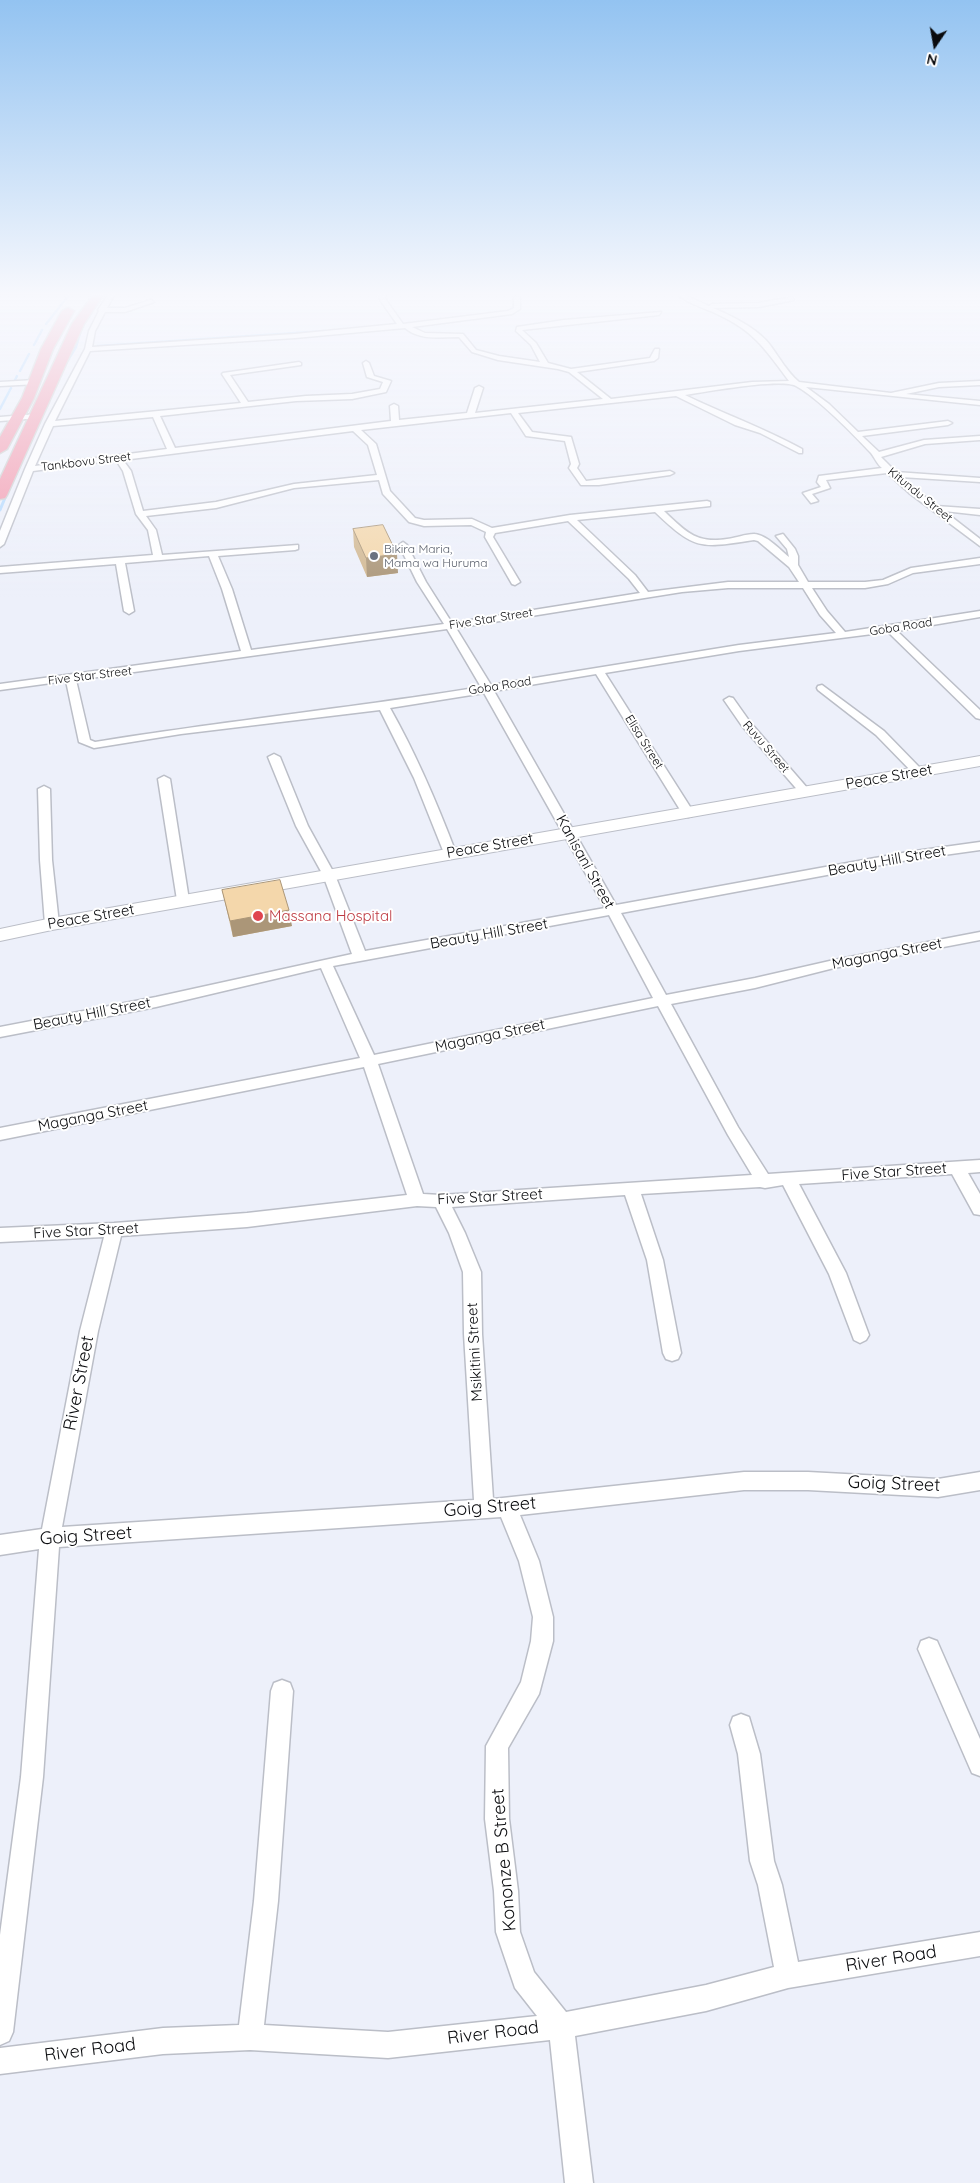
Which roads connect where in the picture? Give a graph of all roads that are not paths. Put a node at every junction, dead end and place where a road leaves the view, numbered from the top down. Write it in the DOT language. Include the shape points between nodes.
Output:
graph roads {
  1 [pos="27,397"];
  2 [pos="46,397"];
  3 [pos="63,397"];
  4 [pos="240,397"];
  5 [pos="318,397"];
  6 [pos="476,397"];
  7 [pos="604,397"];
  8 [pos="644,397"];
  9 [pos="683,397"];
  10 [pos="814,397"];
  11 [pos="923,397"];
  12 [pos="608,400"];
  13 [pos="160,402"];
  14 [pos="980,403"];
  15 [pos="246,405"];
  16 [pos="394,406"];
  17 [pos="513,410"];
  18 [pos="160,415"];
  19 [pos="470,415"];
  20 [pos="37,416"];
  21 [pos="17,417"];
  22 [pos="0,419"];
  23 [pos="395,422"];
  24 [pos="948,423"];
  25 [pos="49,424"];
  26 [pos="355,428"];
  27 [pos="856,434"];
  28 [pos="980,438"];
  29 [pos="0,449"];
  30 [pos="172,451"];
  31 [pos="799,451"];
  32 [pos="877,455"];
  33 [pos="34,457"];
  34 [pos="18,458"];
  35 [pos="118,458"];
  36 [pos="29,469"];
  37 [pos="891,472"];
  38 [pos="670,473"];
  39 [pos="382,477"];
  40 [pos="980,480"];
  41 [pos="0,495"];
  42 [pos="814,501"];
  43 [pos="707,504"];
  44 [pos="937,508"];
  45 [pos="657,509"];
  46 [pos="980,512"];
  47 [pos="140,514"];
  48 [pos="570,518"];
  49 [pos="491,531"];
  50 [pos="780,536"];
  51 [pos="980,543"];
  52 [pos="0,544"];
  53 [pos="403,545"];
  54 [pos="295,546"];
  55 [pos="212,552"];
  56 [pos="158,557"];
  57 [pos="120,561"];
  58 [pos="980,561"];
  59 [pos="793,565"];
  60 [pos="0,570"];
  61 [pos="515,582"];
  62 [pos="805,586"];
  63 [pos="646,595"];
  64 [pos="129,611"];
  65 [pos="980,614"];
  66 [pos="451,626"];
  67 [pos="890,629"];
  68 [pos="843,636"];
  69 [pos="247,654"];
  70 [pos="600,671"];
  71 [pos="71,679"];
  72 [pos="0,687"];
  73 [pos="487,688"];
  74 [pos="822,688"];
  75 [pos="729,700"];
  76 [pos="383,706"];
  77 [pos="980,716"];
  78 [pos="274,757"];
  79 [pos="980,761"];
  80 [pos="918,772"];
  81 [pos="164,779"];
  82 [pos="44,789"];
  83 [pos="805,792"];
  84 [pos="688,813"];
  85 [pos="570,832"];
  86 [pos="980,846"];
  87 [pos="450,853"];
  88 [pos="329,875"];
  89 [pos="183,900"];
  90 [pos="612,911"];
  91 [pos="52,924"];
  92 [pos="0,935"];
  93 [pos="980,936"];
  94 [pos="360,957"];
  95 [pos="325,963"];
  96 [pos="661,1000"];
  97 [pos="0,1032"];
  98 [pos="369,1061"];
  99 [pos="0,1134"];
  100 [pos="980,1166"];
  101 [pos="956,1167"];
  102 [pos="788,1179"];
  103 [pos="765,1182"];
  104 [pos="631,1189"];
  105 [pos="417,1200"];
  106 [pos="441,1202"];
  107 [pos="980,1209"];
  108 [pos="114,1230"];
  109 [pos="0,1235"];
  110 [pos="860,1335"];
  111 [pos="672,1353"];
  112 [pos="980,1481"];
  113 [pos="507,1507"];
  114 [pos="484,1508"];
  115 [pos="50,1538"];
  116 [pos="0,1545"];
  117 [pos="929,1649"];
  118 [pos="282,1691"];
  119 [pos="741,1725"];
  120 [pos="980,1765"];
  121 [pos="980,1944"];
  122 [pos="788,1976"];
  123 [pos="561,2026"];
  124 [pos="0,2032"];
  125 [pos="250,2036"];
  126 [pos="0,2060"];
  127 [pos="579,2183"];
  1 -- 21 [label="highway"];
  2 -- 20 [label="highway"];
  3 -- 25 [label="street"];
  4 -- 15 [label="street"];
  5 -- 15 [label="street"];
  6 -- 19 [label="street"];
  7 -- 12 [label="street"];
  8 -- 12 [label="street, Tankbovu Street"];
  9 -- 31 [label="street" via="763,431"];
  10 -- 27 [label="street, Kitundu Street"];
  11 -- 14 [label="street"];
  12 -- 17 [label="street, Tankbovu Street"];
  13 -- 18 [label="street"];
  15 -- 18 [label="street"];
  16 -- 23 [label="street"];
  17 -- 19 [label="street, Tankbovu Street"];
  17 -- 38 [label="street" via="528,434 568,439 574,468 584,483 599,484"];
  18 -- 25 [label="street"];
  18 -- 30 [label="street"];
  19 -- 23 [label="street, Tankbovu Street"];
  20 -- 21 [label="street"];
  20 -- 34 [label="highway"];
  21 -- 22 [label="street"];
  21 -- 29 [label="highway"];
  23 -- 26 [label="street, Tankbovu Street"];
  24 -- 27 [label="street"];
  25 -- 33 [label="street"];
  26 -- 30 [label="street, Tankbovu Street"];
  26 -- 39 [label="street" via="372,444"];
  27 -- 32 [label="street, Kitundu Street"];
  28 -- 32 [label="street" via="924,442"];
  30 -- 35 [label="street, Tankbovu Street"];
  32 -- 37 [label="street, Kitundu Street"];
  33 -- 34 [label="street"];
  33 -- 36 [label="street"];
  34 -- 41 [label="highway"];
  35 -- 36 [label="street, Tankbovu Street"];
  35 -- 47 [label="street" via="127,471"];
  36 -- 52 [label="street"];
  37 -- 40 [label="street"];
  37 -- 42 [label="street" via="822,478 826,488 807,493"];
  37 -- 44 [label="street, Kitundu Street"];
  39 -- 47 [label="street" via="294,486 216,505"];
  39 -- 49 [label="street" via="386,492 412,520 424,523 472,522"];
  43 -- 45 [label="street"];
  44 -- 46 [label="street"];
  44 -- 51 [label="street, Kitundu Street"];
  45 -- 48 [label="street"];
  45 -- 59 [label="street" via="700,543 756,537"];
  47 -- 56 [label="street" via="152,530"];
  48 -- 49 [label="street"];
  48 -- 63 [label="street" via="632,577"];
  49 -- 61 [label="street" via="489,537 495,551"];
  50 -- 59 [label="street" via="792,548"];
  53 -- 66 [label="street, Kanisani Street" via="428,596"];
  54 -- 55 [label="street"];
  55 -- 56 [label="street"];
  55 -- 69 [label="street"];
  56 -- 57 [label="street"];
  57 -- 60 [label="street"];
  57 -- 64 [label="street"];
  58 -- 62 [label="street, Five Star Street" via="911,571 885,582 865,585"];
  59 -- 62 [label="street"];
  62 -- 63 [label="street, Five Star Street" via="728,586"];
  62 -- 68 [label="street"];
  63 -- 66 [label="street, Five Star Street"];
  65 -- 67 [label="street, Goba Road"];
  66 -- 69 [label="street, Five Star Street"];
  66 -- 73 [label="street, Kanisani Street" via="476,664"];
  67 -- 68 [label="street, Goba Road"];
  67 -- 77 [label="street"];
  68 -- 70 [label="street, Goba Road" via="739,648"];
  69 -- 71 [label="street, Five Star Street"];
  70 -- 73 [label="street, Goba Road"];
  70 -- 84 [label="street, Elisa Street"];
  71 -- 72 [label="street, Five Star Street"];
  71 -- 76 [label="street, Goba Road" via="85,742 94,745"];
  73 -- 76 [label="street, Goba Road"];
  73 -- 85 [label="street, Kanisani Street"];
  74 -- 80 [label="street" via="880,732"];
  75 -- 83 [label="street, Ruvu Street"];
  76 -- 87 [label="street" via="395,726"];
  78 -- 88 [label="street" via="302,826"];
  79 -- 80 [label="street, Peace Street"];
  80 -- 83 [label="street, Peace Street"];
  81 -- 89 [label="street"];
  82 -- 91 [label="street"];
  83 -- 84 [label="street, Peace Street"];
  84 -- 85 [label="street, Peace Street"];
  85 -- 87 [label="street, Peace Street"];
  85 -- 90 [label="street, Kanisani Street"];
  86 -- 90 [label="street, Beauty Hill Street" via="908,856"];
  87 -- 88 [label="street, Peace Street"];
  88 -- 89 [label="street, Peace Street"];
  88 -- 94 [label="street"];
  89 -- 91 [label="street, Peace Street"];
  90 -- 94 [label="street, Beauty Hill Street"];
  90 -- 96 [label="street, Kanisani Street"];
  91 -- 92 [label="street, Peace Street"];
  93 -- 96 [label="street, Maganga Street"];
  94 -- 95 [label="street, Beauty Hill Street"];
  95 -- 97 [label="street, Beauty Hill Street" via="156,1002"];
  95 -- 98 [label="street"];
  96 -- 98 [label="street, Maganga Street"];
  96 -- 103 [label="street, Kanisani Street"];
  98 -- 99 [label="street, Maganga Street"];
  98 -- 105 [label="street"];
  100 -- 101 [label="street, Five Star Street"];
  101 -- 102 [label="street, Five Star Street"];
  101 -- 107 [label="street"];
  102 -- 103 [label="street, Five Star Street"];
  102 -- 110 [label="street" via="837,1274"];
  103 -- 104 [label="street, Five Star Street"];
  104 -- 106 [label="street, Five Star Street"];
  104 -- 111 [label="street" via="655,1260"];
  105 -- 106 [label="street, Five Star Street"];
  105 -- 108 [label="street, Five Star Street" via="247,1220"];
  106 -- 114 [label="street, Msikitini Street" via="458,1233 472,1272"];
  108 -- 109 [label="street, Five Star Street"];
  108 -- 115 [label="street, River Street" via="89,1331"];
  112 -- 113 [label="street, Goig Street" via="938,1488 744,1481"];
  113 -- 114 [label="street, Goig Street"];
  113 -- 123 [label="street, Kononze B Street" via="530,1561 543,1617 542,1641 531,1686 497,1746 496,1819 508,1932 524,1980"];
  114 -- 115 [label="street, Goig Street"];
  115 -- 116 [label="street, Goig Street"];
  115 -- 124 [label="street, River Street" via="32,1778"];
  117 -- 120 [label="street"];
  118 -- 125 [label="street" via="266,1901"];
  119 -- 122 [label="street" via="749,1754 762,1861 770,1885"];
  121 -- 122 [label="street, River Road"];
  122 -- 123 [label="street, River Road" via="706,1998"];
  123 -- 125 [label="street, River Road" via="388,2045"];
  123 -- 127 [label="street"];
  125 -- 126 [label="street, River Road" via="163,2041"];
}
